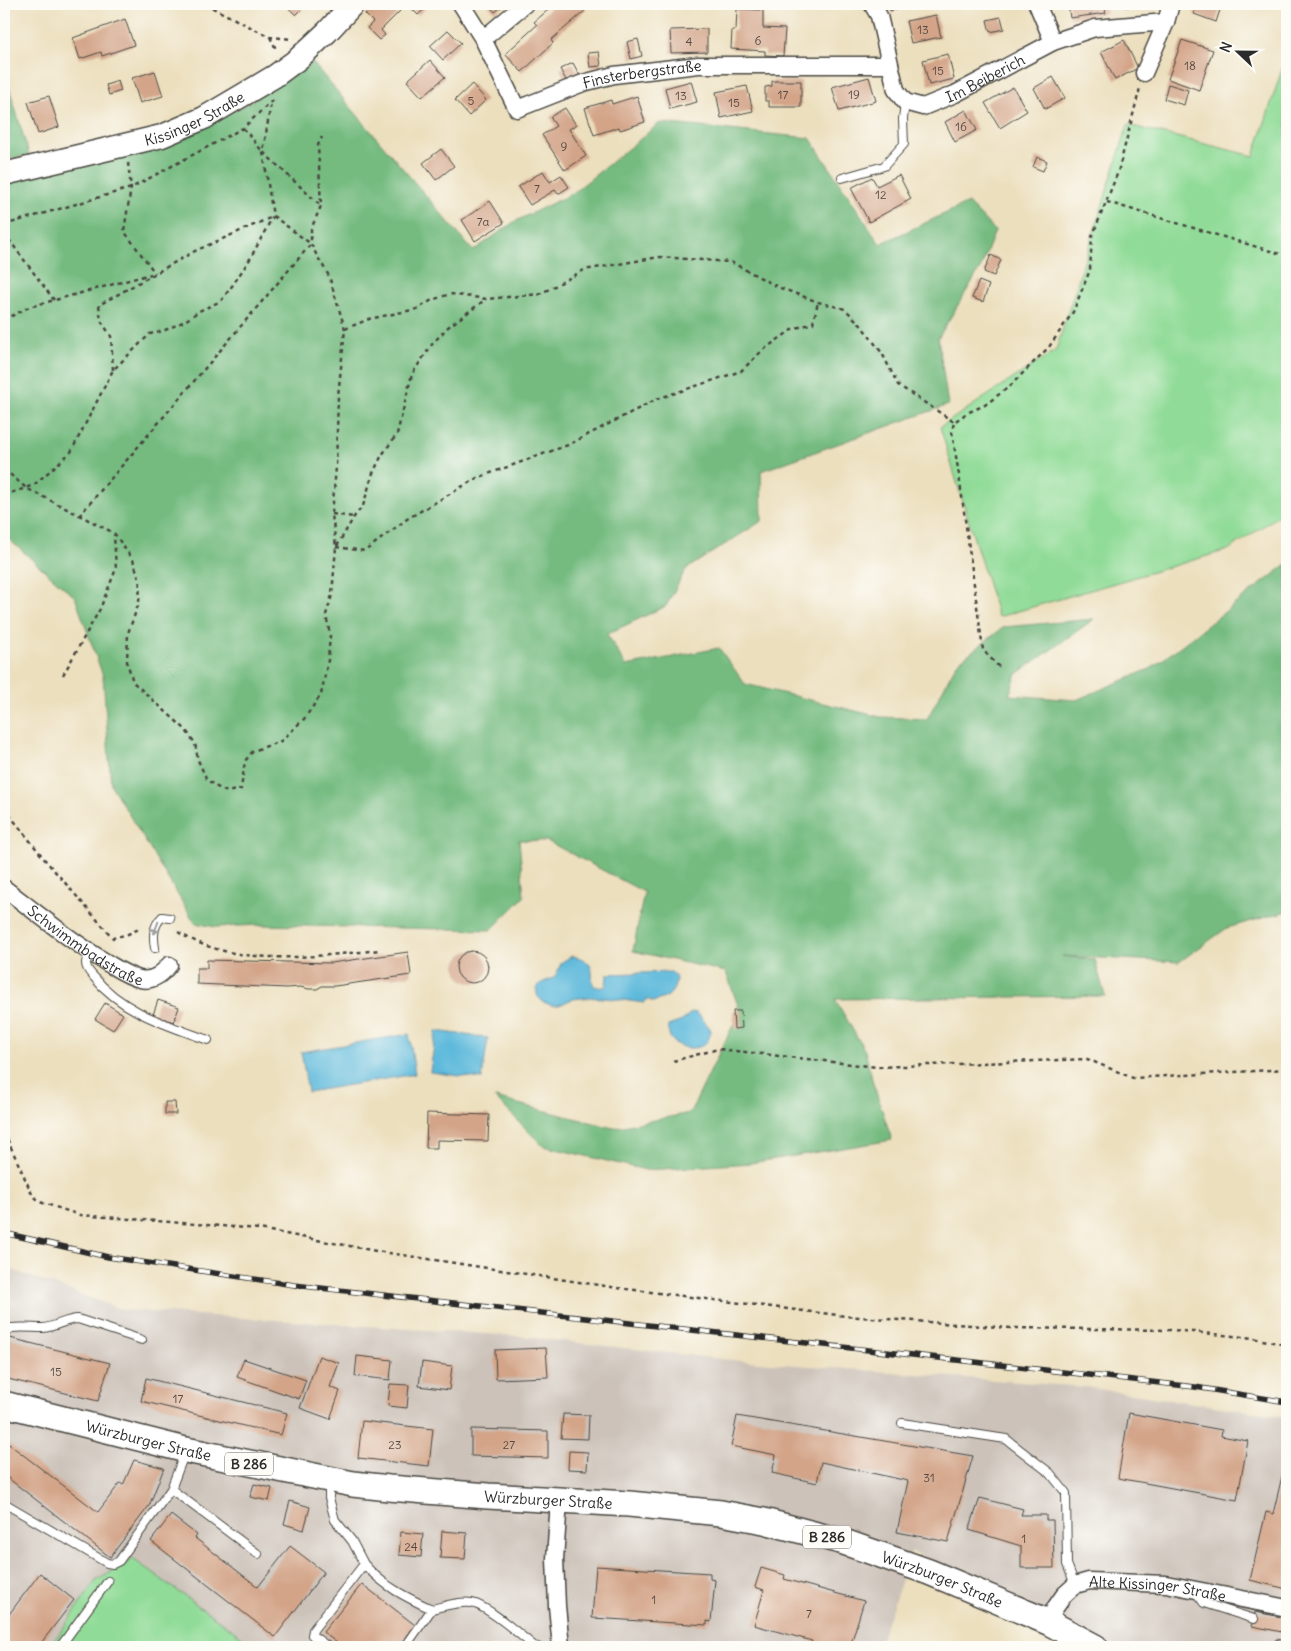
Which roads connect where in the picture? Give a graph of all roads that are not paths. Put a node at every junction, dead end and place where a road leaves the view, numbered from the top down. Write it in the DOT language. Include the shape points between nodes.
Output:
graph roads {
  1 [pos="353,4"];
  2 [pos="460,4"];
  3 [pos="525,4"];
  4 [pos="872,4"];
  5 [pos="1037,4"];
  6 [pos="1171,4"];
  7 [pos="1166,22"];
  8 [pos="483,39"];
  9 [pos="1053,42"];
  10 [pos="890,65"];
  11 [pos="1144,73"];
  12 [pos="906,102"];
  13 [pos="4,174"];
  14 [pos="842,178"];
  15 [pos="4,888"];
  16 [pos="170,918"];
  17 [pos="155,948"];
  18 [pos="90,953"];
  19 [pos="169,964"];
  20 [pos="208,1040"];
  21 [pos="4,1336"];
  22 [pos="142,1340"];
  23 [pos="4,1404"];
  24 [pos="902,1422"];
  25 [pos="186,1450"];
  26 [pos="330,1480"];
  27 [pos="171,1489"];
  28 [pos="559,1500"];
  29 [pos="4,1503"];
  30 [pos="258,1554"];
  31 [pos="364,1564"];
  32 [pos="108,1581"];
  33 [pos="1076,1585"];
  34 [pos="1193,1588"];
  35 [pos="1287,1608"];
  36 [pos="432,1609"];
  37 [pos="1254,1619"];
  38 [pos="1048,1622"];
  39 [pos="1087,1642"];
  40 [pos="60,1647"];
  41 [pos="328,1647"];
  42 [pos="405,1647"];
  43 [pos="538,1647"];
  44 [pos="561,1647"];
  1 -- 13 [label="street, Kissinger Straße" via="298,59 204,118 162,136"];
  2 -- 8 [label="street, Finsterbergstraße"];
  3 -- 8 [label="street"];
  4 -- 10 [label="street" via="879,16"];
  5 -- 9 [label="street"];
  6 -- 7 [label="street"];
  7 -- 9 [label="street, Im Beiberich" via="1095,28"];
  7 -- 11 [label="street"];
  8 -- 10 [label="street, Finsterbergstraße" via="517,109 583,83 614,75 698,65"];
  9 -- 12 [label="street, Im Beiberich" via="955,94 923,107"];
  10 -- 12 [label="street" via="896,90"];
  12 -- 14 [label="lane" via="904,144 884,166"];
  15 -- 18 [label="street, Schwimmbadstraße"];
  16 -- 17 [label="lane, one-way" via="162,917 155,928"];
  18 -- 19 [label="street, Schwimmbadstraße" via="141,980 162,974"];
  18 -- 20 [label="lane" via="87,968 115,997 146,1017"];
  21 -- 22 [label="lane" via="11,1328 44,1328 78,1319"];
  23 -- 25 [label="main road, Würzburger Straße / B 286"];
  24 -- 33 [label="lane" via="1006,1439 1050,1473 1066,1493 1067,1564"];
  25 -- 26 [label="main road, Würzburger Straße / B 286"];
  25 -- 27 [label="lane"];
  26 -- 28 [label="main road, Würzburger Straße / B 286" via="389,1488"];
  26 -- 31 [label="lane" via="329,1498 335,1520 352,1541"];
  27 -- 29 [label="lane" via="119,1561 113,1564"];
  27 -- 30 [label="lane"];
  28 -- 38 [label="main road, Würzburger Straße / B 286" via="721,1513 802,1530 929,1572"];
  28 -- 44 [label="street" via="555,1559"];
  31 -- 36 [label="lane" via="388,1586"];
  31 -- 41 [label="lane" via="313,1630 312,1635"];
  32 -- 40 [label="lane"];
  33 -- 34 [label="street, Alte Kissinger Straße" via="1089,1581 1151,1582"];
  33 -- 38 [label="street, Alte Kissinger Straße" via="1064,1595"];
  34 -- 35 [label="street, Alte Kissinger Straße"];
  34 -- 37 [label="lane" via="1204,1604"];
  36 -- 42 [label="lane"];
  36 -- 43 [label="lane" via="458,1603 475,1604"];
  38 -- 39 [label="main road, Würzburger Straße / B 286"];
}
